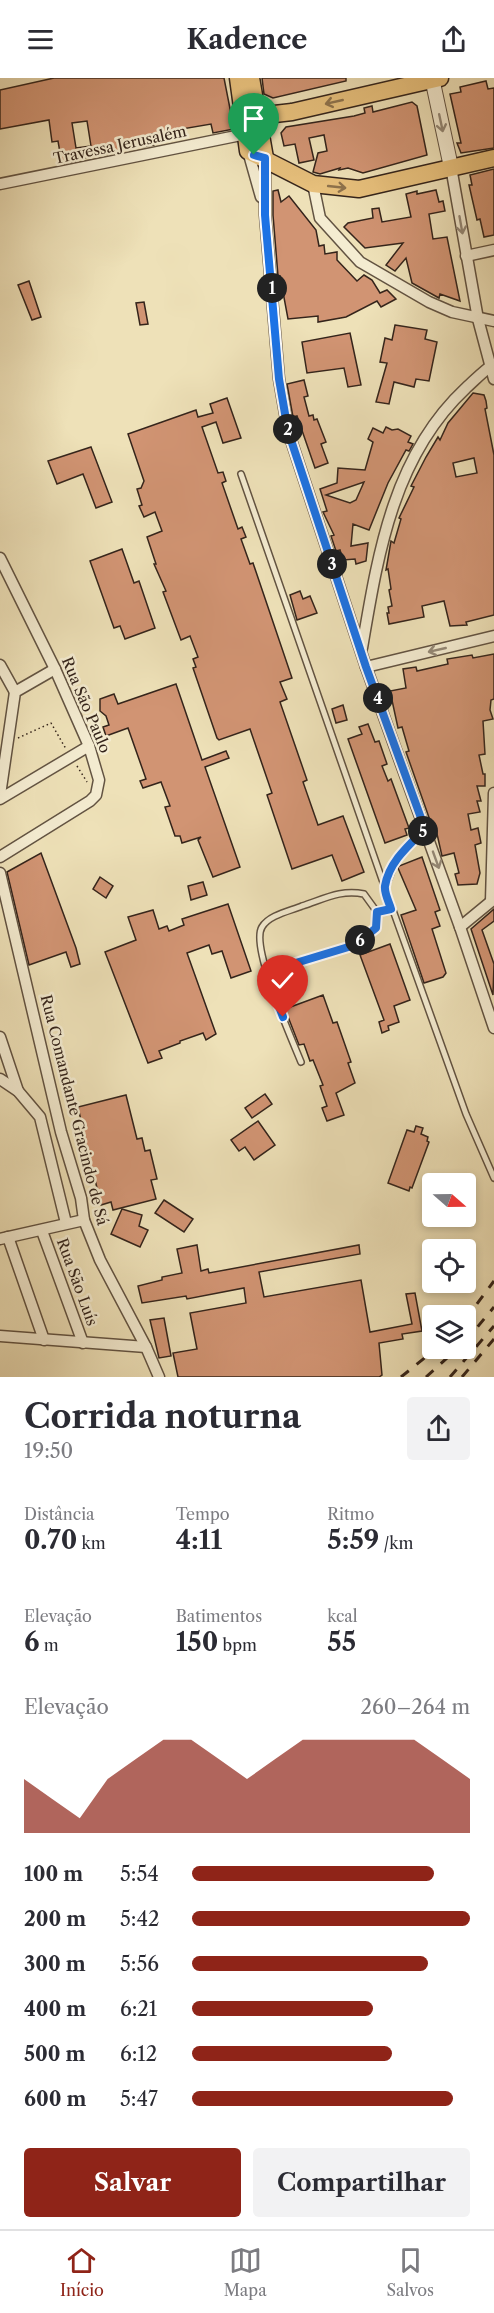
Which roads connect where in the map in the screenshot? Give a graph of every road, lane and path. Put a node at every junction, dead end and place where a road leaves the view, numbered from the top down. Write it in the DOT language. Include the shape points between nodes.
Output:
graph roads {
  1 [pos="238,78"];
  2 [pos="251,78"];
  3 [pos="434,78"];
  4 [pos="250,116"];
  5 [pos="247,143"];
  6 [pos="265,158"];
  7 [pos="494,158"];
  8 [pos="451,167"];
  9 [pos="0,184"];
  10 [pos="313,184"];
  11 [pos="265,215"];
  12 [pos="494,250"];
  13 [pos="466,256"];
  14 [pos="478,319"];
  15 [pos="494,321"];
  16 [pos="492,365"];
  17 [pos="494,379"];
  18 [pos="241,474"];
  19 [pos="0,558"];
  20 [pos="494,636"];
  21 [pos="361,651"];
  22 [pos="0,665"];
  23 [pos="366,667"];
  24 [pos="56,669"];
  25 [pos="15,692"];
  26 [pos="8,738"];
  27 [pos="89,746"];
  28 [pos="71,757"];
  29 [pos="2,763"];
  30 [pos="494,793"];
  31 [pos="96,795"];
  32 [pos="0,797"];
  33 [pos="425,829"];
  34 [pos="0,856"];
  35 [pos="0,873"];
  36 [pos="385,888"];
  37 [pos="493,900"];
  38 [pos="391,909"];
  39 [pos="377,912"];
  40 [pos="460,927"];
  41 [pos="266,972"];
  42 [pos="494,1028"];
  43 [pos="0,1037"];
  44 [pos="301,1062"];
  45 [pos="0,1079"];
  46 [pos="18,1091"];
  47 [pos="494,1178"];
  48 [pos="84,1220"];
  49 [pos="66,1223"];
  50 [pos="42,1231"];
  51 [pos="4,1238"];
  52 [pos="0,1336"];
  53 [pos="44,1340"];
  54 [pos="83,1343"];
  55 [pos="146,1347"];
  56 [pos="159,1377"];
  1 -- 4 [label="main road"];
  2 -- 4 [label="main road"];
  3 -- 4 [label="main road, one-way" via="292,112"];
  3 -- 8 [label="street, one-way"];
  4 -- 5 [label="main road"];
  4 -- 6 [label="main road"];
  5 -- 6 [label="main road"];
  5 -- 9 [label="street, Travessa Jerusalém"];
  5 -- 11 [label="street"];
  6 -- 10 [label="main road"];
  6 -- 11 [label="street"];
  7 -- 8 [label="main road"];
  10 -- 8 [label="main road, one-way" via="359,189"];
  8 -- 13 [label="street, one-way"];
  10 -- 14 [label="street" via="320,218 360,262 429,303"];
  11 -- 21 [label="street" via="279,379 288,431"];
  12 -- 13 [label="street"];
  13 -- 14 [label="street"];
  14 -- 15 [label="street"];
  14 -- 16 [label="street"];
  16 -- 17 [label="street"];
  16 -- 21 [label="street" via="442,413 411,461 394,499 377,558"];
  18 -- 36 [label="lane"];
  19 -- 24 [label="street, Rua São Paulo"];
  20 -- 23 [label="street, one-way"];
  21 -- 23 [label="street"];
  22 -- 25 [label="street"];
  23 -- 33 [label="street"];
  24 -- 25 [label="street"];
  24 -- 27 [label="street, Rua São Paulo"];
  25 -- 26 [label="street"];
  26 -- 28 [label="path" via="18,738 51,723"];
  26 -- 29 [label="street"];
  27 -- 28 [label="street"];
  27 -- 31 [label="street, Rua São Paulo" via="99,780"];
  28 -- 31 [label="path"];
  28 -- 32 [label="street"];
  29 -- 32 [label="street"];
  30 -- 37 [label="street"];
  31 -- 34 [label="street"];
  33 -- 36 [label="lane" via="398,856"];
  33 -- 40 [label="street, one-way"];
  35 -- 48 [label="street, Rua Comandante Gracindo de Sá"];
  36 -- 38 [label="lane"];
  37 -- 40 [label="street"];
  38 -- 39 [label="lane"];
  38 -- 47 [label="lane" via="466,1114"];
  39 -- 41 [label="lane" via="376,928 355,945"];
  39 -- 41 [label="lane" via="364,894 348,891 263,924 258,936"];
  40 -- 42 [label="street"];
  41 -- 44 [label="lane"];
  43 -- 46 [label="street"];
  45 -- 46 [label="street"];
  46 -- 49 [label="street" via="40,1117"];
  48 -- 49 [label="street"];
  48 -- 55 [label="street, Rua Comandante Gracindo de Sá" via="100,1260"];
  49 -- 50 [label="street"];
  50 -- 51 [label="street"];
  50 -- 54 [label="street, Rua São Luís"];
  51 -- 53 [label="street"];
  52 -- 53 [label="street"];
  53 -- 54 [label="street"];
  54 -- 55 [label="street"];
  55 -- 56 [label="street, Rua Comandante Gracindo de Sá"];
}
